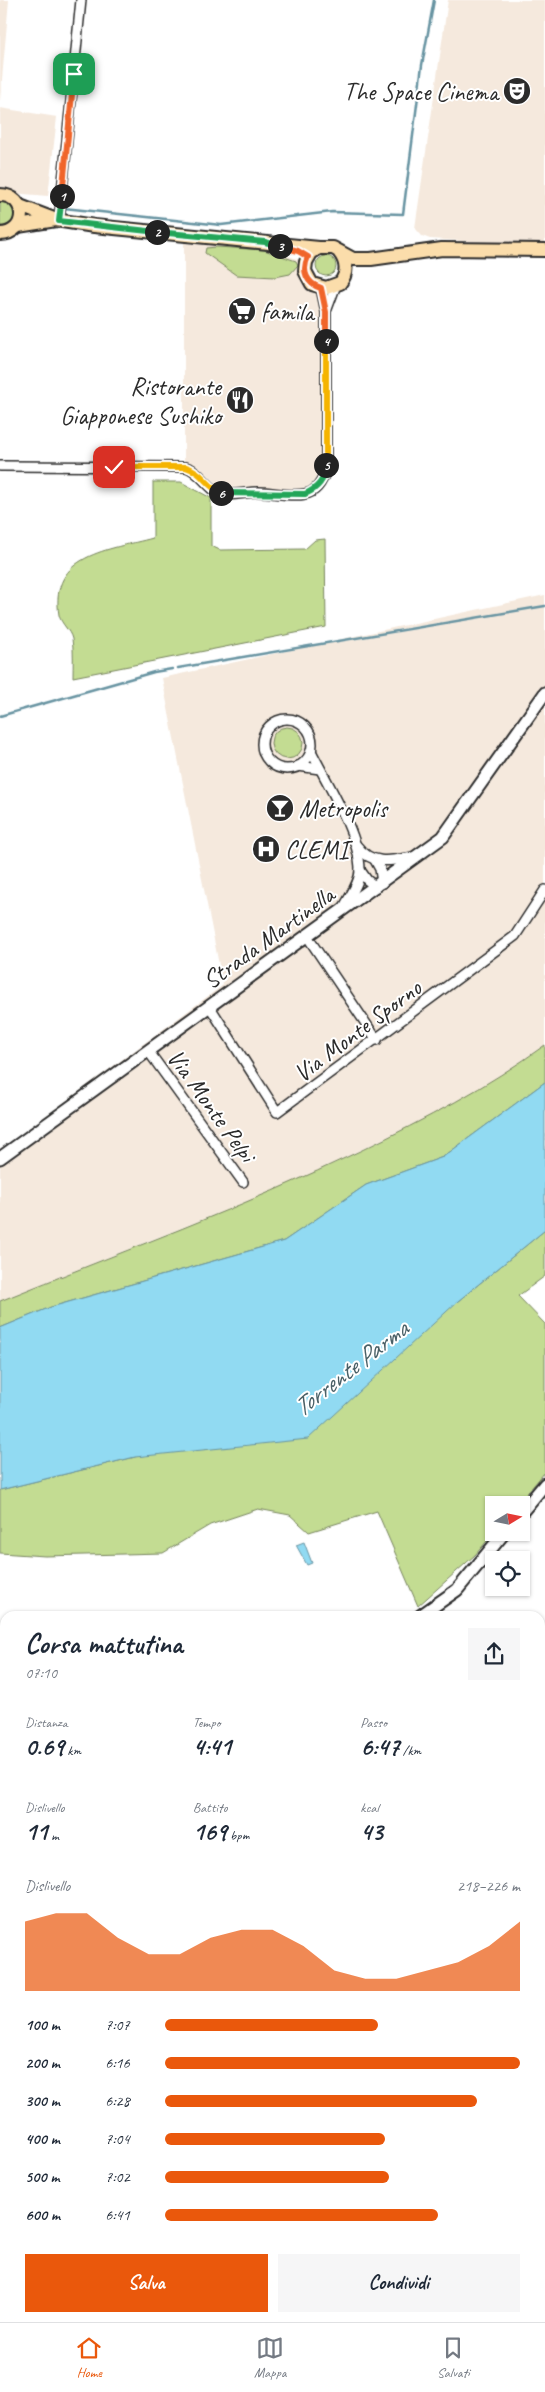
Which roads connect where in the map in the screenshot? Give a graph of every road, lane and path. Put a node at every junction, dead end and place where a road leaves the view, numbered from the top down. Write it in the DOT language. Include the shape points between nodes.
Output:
graph roads {
  1 [pos="81,0"];
  2 [pos="0,194"];
  3 [pos="20,206"];
  4 [pos="58,221"];
  5 [pos="9,231"];
  6 [pos="265,242"];
  7 [pos="0,244"];
  8 [pos="319,248"];
  9 [pos="545,250"];
  10 [pos="339,252"];
  11 [pos="391,256"];
  12 [pos="308,257"];
  13 [pos="339,282"];
  14 [pos="321,288"];
  15 [pos="326,312"];
  16 [pos="0,466"];
  17 [pos="545,693"];
  18 [pos="311,751"];
  19 [pos="298,766"];
  20 [pos="320,769"];
  21 [pos="354,842"];
  22 [pos="417,857"];
  23 [pos="375,860"];
  24 [pos="360,870"];
  25 [pos="379,885"];
  26 [pos="545,890"];
  27 [pos="342,910"];
  28 [pos="307,936"];
  29 [pos="210,1006"];
  30 [pos="377,1040"];
  31 [pos="149,1052"];
  32 [pos="0,1158"];
  33 [pos="243,1182"];
  34 [pos="545,1484"];
  35 [pos="530,1502"];
  36 [pos="498,1541"];
  37 [pos="427,1611"];
  1 -- 4 [label="street"];
  2 -- 3 [label="main road" via="12,197"];
  3 -- 4 [label="main road"];
  3 -- 5 [label="main road" via="22,216"];
  4 -- 5 [label="main road"];
  4 -- 6 [label="main road"];
  5 -- 7 [label="street"];
  6 -- 8 [label="main road"];
  6 -- 12 [label="main road"];
  8 -- 10 [label="main road" via="333,248"];
  8 -- 12 [label="main road"];
  9 -- 11 [label="main road" via="442,249"];
  10 -- 11 [label="main road" via="353,260"];
  10 -- 13 [label="main road" via="346,268"];
  11 -- 13 [label="main road" via="364,266"];
  12 -- 14 [label="main road" via="306,276"];
  13 -- 14 [label="main road"];
  13 -- 15 [label="street"];
  14 -- 15 [label="street"];
  15 -- 16 [label="street" via="326,469 314,490 305,494 223,494 186,467"];
  17 -- 22 [label="street, Strada Martinella" via="443,837"];
  18 -- 19 [label="street"];
  18 -- 19 [label="street" via="310,734 300,722 285,718 268,727 262,742 262,751 268,760 282,768"];
  18 -- 20 [label="street"];
  19 -- 20 [label="street"];
  20 -- 21 [label="street"];
  21 -- 23 [label="street" via="364,855"];
  21 -- 24 [label="street"];
  22 -- 23 [label="street"];
  22 -- 25 [label="street, Strada Martinella"];
  23 -- 25 [label="street" via="380,869"];
  24 -- 25 [label="street" via="367,880"];
  24 -- 27 [label="street"];
  25 -- 27 [label="street, Strada Martinella"];
  26 -- 30 [label="street, Via Monte Sporno" via="515,936"];
  27 -- 28 [label="street, Strada Martinella"];
  28 -- 29 [label="street, Strada Martinella"];
  28 -- 30 [label="street"];
  29 -- 30 [label="street, Via Monte Sporno" via="277,1112"];
  29 -- 31 [label="street, Strada Martinella"];
  31 -- 32 [label="street, Strada Martinella"];
  31 -- 33 [label="street, Via Monte Pelpi"];
  34 -- 35 [label="street"];
  36 -- 37 [label="street" via="457,1590"];
}
